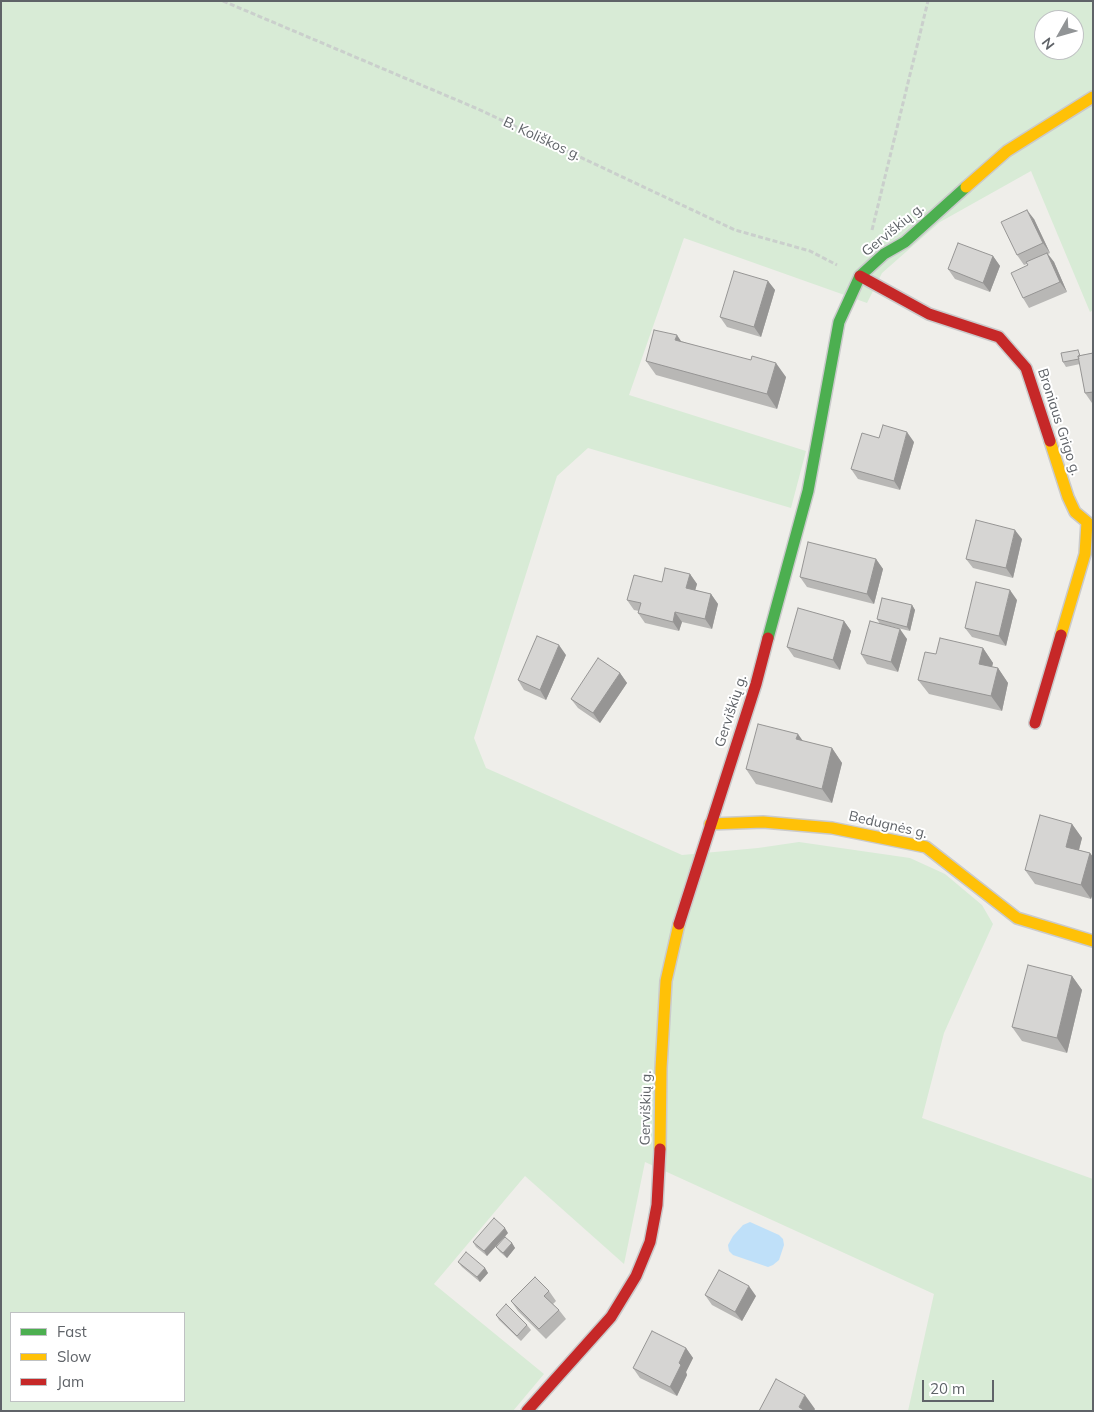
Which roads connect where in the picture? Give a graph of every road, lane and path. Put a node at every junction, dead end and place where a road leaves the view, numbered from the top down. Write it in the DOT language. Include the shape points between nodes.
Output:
graph roads {
  1 [pos="223,1"];
  2 [pos="928,1"];
  3 [pos="1093,97"];
  4 [pos="870,238"];
  5 [pos="860,276"];
  6 [pos="1034,723"];
  7 [pos="710,824"];
  8 [pos="1093,941"];
  9 [pos="526,1411"];
  1 -- 5 [label="path, B. Koliškos g." via="478,109 735,230 810,251"];
  2 -- 4 [label="path"];
  3 -- 5 [label="street, Gerviškių g." via="1007,151 905,242 884,254"];
  5 -- 6 [label="street, Broniaus Grigo g." via="929,314 999,336 1026,368 1068,497 1075,512 1087,522 1084,554"];
  5 -- 7 [label="street, Gerviškių g." via="839,322 808,491 756,684"];
  7 -- 8 [label="street, Bedugnės g." via="763,822 832,828 926,847 1017,918"];
  7 -- 9 [label="street, Gerviškių g." via="666,981 657,1205 650,1242 636,1276 611,1317"];
}
